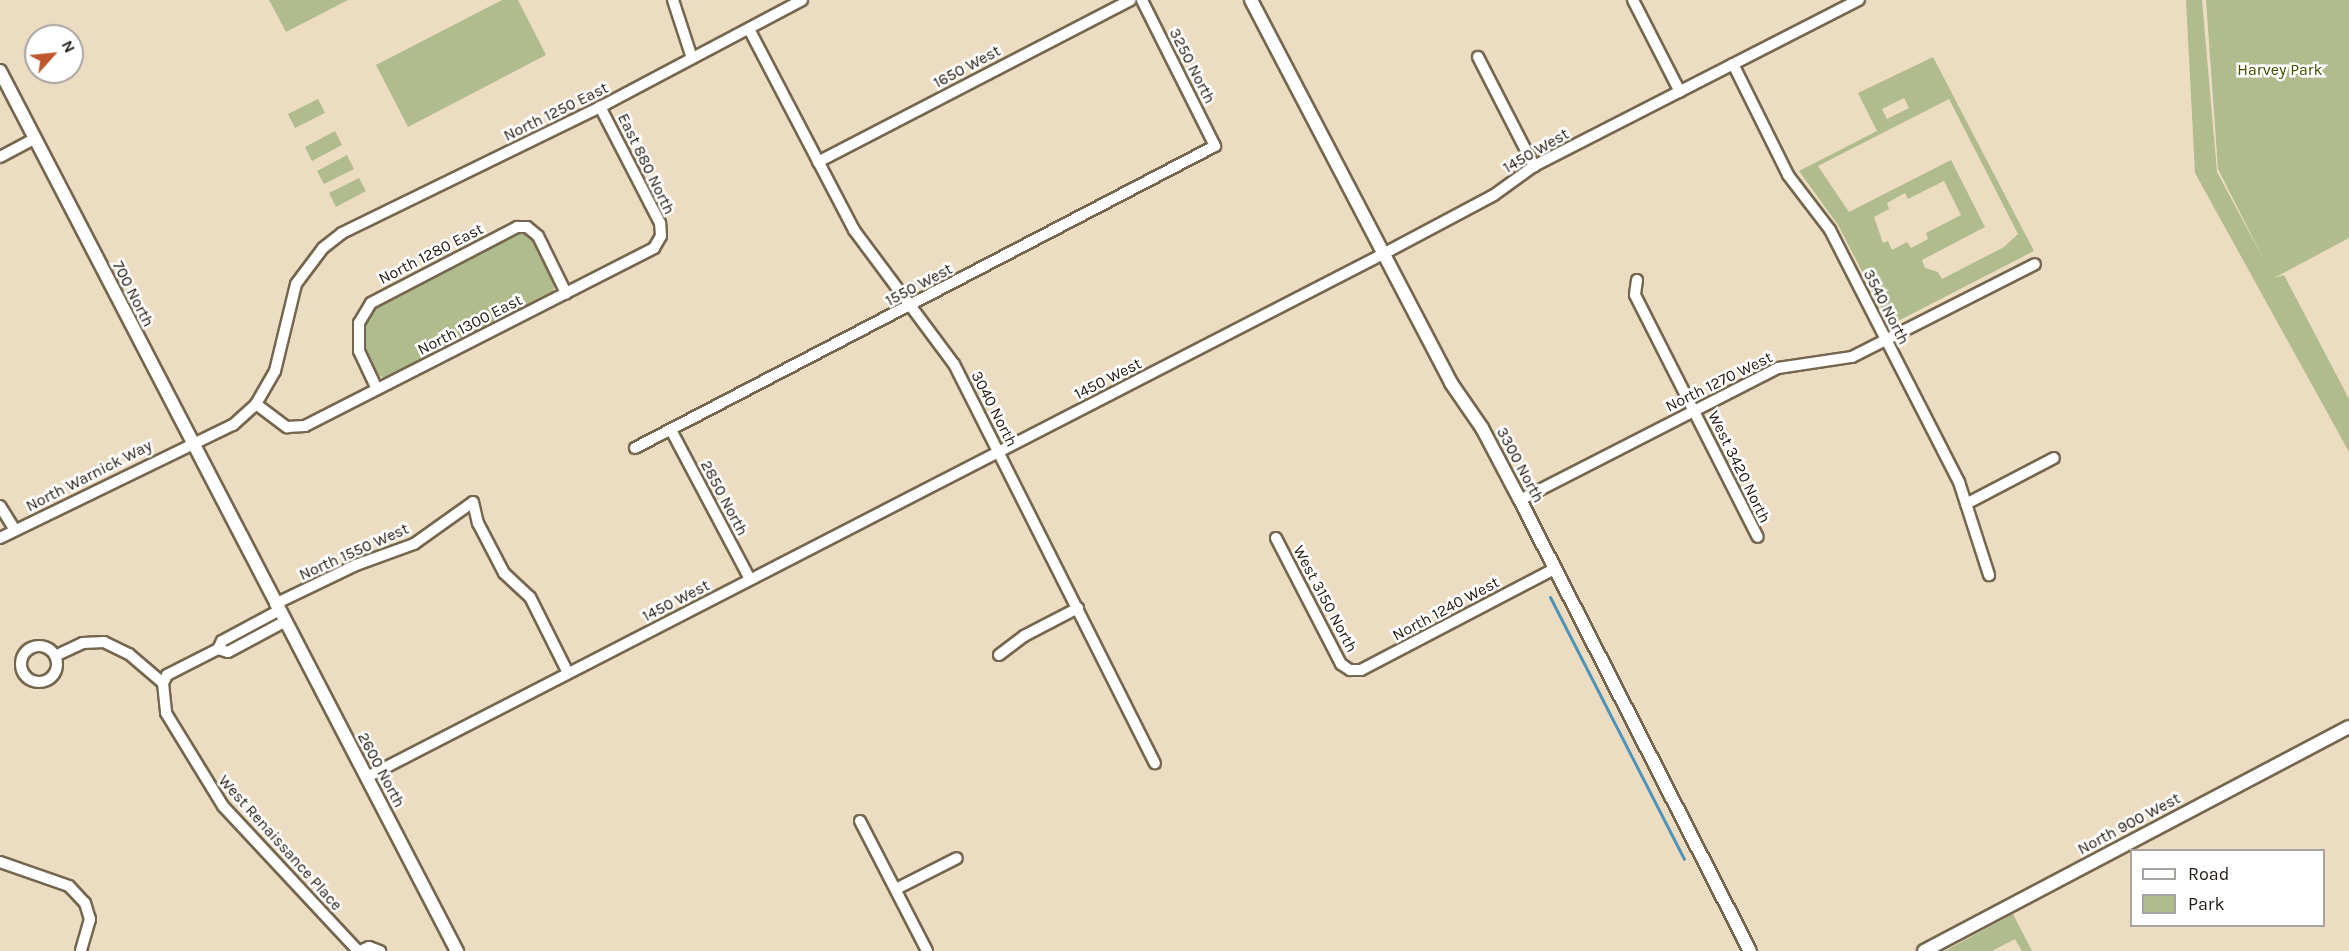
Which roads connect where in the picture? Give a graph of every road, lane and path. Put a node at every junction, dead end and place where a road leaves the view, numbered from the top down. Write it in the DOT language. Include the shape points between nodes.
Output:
graph roads {
  1 [pos="673,0"];
  2 [pos="802,0"];
  3 [pos="1130,0"];
  4 [pos="1142,0"];
  5 [pos="1251,0"];
  6 [pos="1633,0"];
  7 [pos="1859,0"];
  8 [pos="750,29"];
  9 [pos="1478,57"];
  10 [pos="692,58"];
  11 [pos="1733,64"];
  12 [pos="0,71"];
  13 [pos="1680,92"];
  14 [pos="600,107"];
  15 [pos="34,140"];
  16 [pos="1215,146"];
  17 [pos="0,157"];
  18 [pos="818,162"];
  19 [pos="1534,166"];
  20 [pos="661,236"];
  21 [pos="1385,253"];
  22 [pos="2035,264"];
  23 [pos="1637,280"];
  24 [pos="566,293"];
  25 [pos="910,307"];
  26 [pos="1886,340"];
  27 [pos="377,389"];
  28 [pos="255,404"];
  29 [pos="1694,409"];
  30 [pos="671,430"];
  31 [pos="191,442"];
  32 [pos="635,448"];
  33 [pos="1000,452"];
  34 [pos="2054,458"];
  35 [pos="1520,500"];
  36 [pos="1966,504"];
  37 [pos="0,506"];
  38 [pos="15,530"];
  39 [pos="237,531"];
  40 [pos="1758,537"];
  41 [pos="0,538"];
  42 [pos="1276,538"];
  43 [pos="1554,569"];
  44 [pos="1989,575"];
  45 [pos="750,579"];
  46 [pos="1078,609"];
  47 [pos="279,612"];
  48 [pos="999,655"];
  49 [pos="55,656"];
  50 [pos="1350,670"];
  51 [pos="568,673"];
  52 [pos="163,683"];
  53 [pos="2349,727"];
  54 [pos="1155,763"];
  55 [pos="367,777"];
  56 [pos="860,821"];
  57 [pos="957,858"];
  58 [pos="0,862"];
  59 [pos="896,889"];
  60 [pos="81,951"];
  61 [pos="359,951"];
  62 [pos="380,951"];
  63 [pos="457,951"];
  64 [pos="927,951"];
  65 [pos="1750,951"];
  66 [pos="1923,951"];
  1 -- 10 [label="street"];
  2 -- 8 [label="street, North 1250 East"];
  3 -- 18 [label="street, 1650 West"];
  4 -- 16 [label="street, 3250 North"];
  5 -- 21 [label="street, 3300 North"];
  6 -- 13 [label="street"];
  7 -- 11 [label="street, 1450 West"];
  8 -- 10 [label="street, North 1250 East"];
  8 -- 18 [label="street, 3040 North"];
  9 -- 19 [label="street"];
  10 -- 14 [label="street, North 1250 East"];
  11 -- 13 [label="street, 1450 West"];
  11 -- 26 [label="street, 3540 North" via="1788,175 1830,230"];
  12 -- 15 [label="street, 700 North"];
  13 -- 19 [label="street, 1450 West"];
  14 -- 20 [label="street, East 880 North" via="660,224"];
  14 -- 28 [label="street, North 1250 East" via="342,234 322,248 296,284 275,371"];
  15 -- 17 [label="street"];
  15 -- 31 [label="street, 700 North"];
  16 -- 25 [label="street, 1550 West"];
  18 -- 25 [label="street, 3040 North" via="854,230"];
  19 -- 21 [label="street, 1450 West" via="1494,195"];
  20 -- 24 [label="street, North 1300 East" via="654,248"];
  21 -- 33 [label="street, 1450 West"];
  21 -- 35 [label="street, 3300 North" via="1451,383 1482,428"];
  22 -- 26 [label="street, North 1270 West"];
  23 -- 29 [label="street, West 3420 North" via="1635,295"];
  24 -- 27 [label="street, North 1300 East"];
  24 -- 27 [label="street, North 1280 East" via="538,236 527,227 517,227 371,303 359,323 358,351"];
  25 -- 30 [label="street, 1550 West"];
  25 -- 33 [label="street, 3040 North" via="954,364"];
  26 -- 29 [label="street, North 1270 West" via="1852,357 1778,368"];
  26 -- 36 [label="street, 3540 North" via="1959,482"];
  27 -- 28 [label="street, North 1300 East" via="305,426 287,427"];
  28 -- 31 [label="street" via="210,439"];
  29 -- 35 [label="street, North 1270 West"];
  29 -- 40 [label="street, West 3420 North"];
  30 -- 32 [label="street, 1550 West"];
  30 -- 45 [label="street, 2850 North"];
  31 -- 38 [label="street, North Warnick Way"];
  31 -- 39 [label="street, 700 North"];
  33 -- 45 [label="street, 1450 West"];
  33 -- 46 [label="street, 3040 North"];
  34 -- 36 [label="street"];
  35 -- 43 [label="street, 3300 North"];
  36 -- 44 [label="street, 3540 North"];
  37 -- 38 [label="street"];
  38 -- 41 [label="street, North Warnick Way"];
  39 -- 47 [label="street, 2600 North"];
  42 -- 50 [label="street, West 3150 North" via="1341,664"];
  43 -- 50 [label="street, North 1240 West" via="1361,670"];
  43 -- 65 [label="street, 3300 North"];
  45 -- 51 [label="street, 1450 West"];
  46 -- 48 [label="street" via="1024,636"];
  46 -- 54 [label="street, 3040 North"];
  47 -- 51 [label="street, North 1550 West" via="356,565 414,544 473,502 478,523 504,573 530,597"];
  47 -- 52 [label="street, North 1550 West" via="228,652 218,649 167,675"];
  47 -- 55 [label="street, 2600 North"];
  49 -- 52 [label="street" via="83,643 104,642 129,654"];
  51 -- 55 [label="street, 1450 West"];
  52 -- 61 [label="street, West Renaissance Place" via="166,713 223,806"];
  53 -- 66 [label="street, North 900 West"];
  55 -- 63 [label="street, 2600 North"];
  56 -- 59 [label="street"];
  57 -- 59 [label="street"];
  58 -- 60 [label="street" via="69,886 85,903 90,919"];
  59 -- 64 [label="street"];
  61 -- 62 [label="street, West Renaissance Place" via="369,947"];
}
